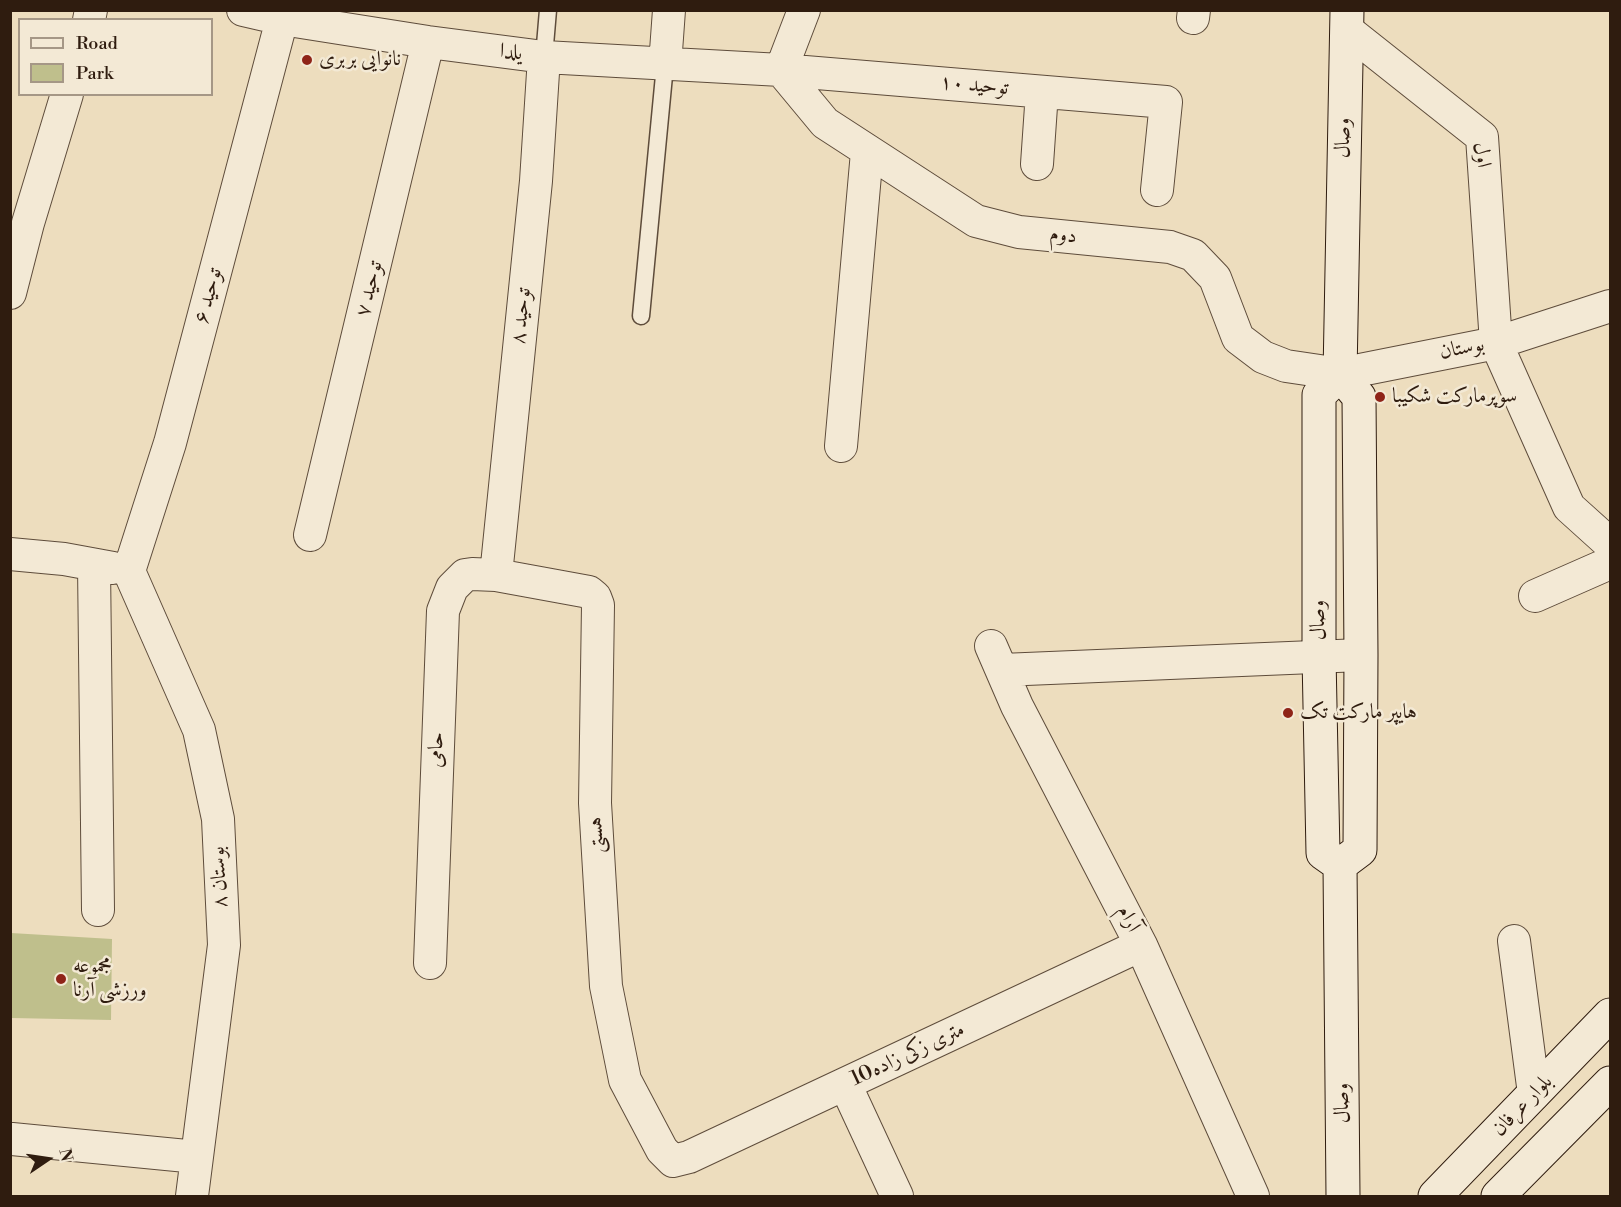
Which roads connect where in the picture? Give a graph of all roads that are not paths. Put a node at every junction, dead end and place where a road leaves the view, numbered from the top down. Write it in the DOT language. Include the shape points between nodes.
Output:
graph roads {
  1 [pos="243,10"];
  2 [pos="548,10"];
  3 [pos="669,10"];
  4 [pos="804,10"];
  5 [pos="281,15"];
  6 [pos="1347,20"];
  7 [pos="428,42"];
  8 [pos="544,57"];
  9 [pos="664,65"];
  10 [pos="781,70"];
  11 [pos="1042,92"];
  12 [pos="65,96"];
  13 [pos="867,152"];
  14 [pos="1037,164"];
  15 [pos="1157,190"];
  16 [pos="10,292"];
  17 [pos="1611,306"];
  18 [pos="641,316"];
  19 [pos="1496,343"];
  20 [pos="1340,374"];
  21 [pos="841,446"];
  22 [pos="310,534"];
  23 [pos="1611,544"];
  24 [pos="13,550"];
  25 [pos="1611,563"];
  26 [pos="94,565"];
  27 [pos="129,571"];
  28 [pos="496,575"];
  29 [pos="1535,596"];
  30 [pos="1361,655"];
  31 [pos="1319,657"];
  32 [pos="1340,865"];
  33 [pos="98,910"];
  34 [pos="1514,941"];
  35 [pos="1141,945"];
  36 [pos="430,963"];
  37 [pos="1611,1015"];
  38 [pos="1611,1083"];
  39 [pos="846,1084"];
  40 [pos="1534,1094"];
  41 [pos="12,1139"];
  42 [pos="197,1157"];
  43 [pos="673,1161"];
  44 [pos="192,1197"];
  45 [pos="897,1197"];
  46 [pos="1253,1197"];
  47 [pos="1343,1197"];
  48 [pos="1435,1197"];
  49 [pos="1498,1197"];
  1 -- 5 [label="street, یلدا"];
  2 -- 8 [label="lane"];
  3 -- 9 [label="street"];
  4 -- 10 [label="street"];
  5 -- 7 [label="street, یلدا"];
  5 -- 27 [label="street, توحید ۶" via="170,443"];
  6 -- 19 [label="street, اول" via="1482,137"];
  6 -- 20 [label="main road, وصال"];
  7 -- 8 [label="street, یلدا"];
  7 -- 22 [label="street, توحید ۷"];
  8 -- 9 [label="street, یلدا"];
  8 -- 28 [label="street, توحید ۸" via="536,181"];
  9 -- 10 [label="street, یلدا"];
  9 -- 18 [label="lane"];
  10 -- 11 [label="street, توحید ۱۰"];
  10 -- 13 [label="street, دوم" via="825,123"];
  11 -- 14 [label="street"];
  11 -- 15 [label="street, توحید ۱۰" via="1166,102"];
  12 -- 16 [label="street"];
  13 -- 20 [label="street, دوم" via="976,221 1019,231 1170,248 1193,255 1215,278 1238,338 1246,345 1286,366"];
  13 -- 21 [label="street"];
  17 -- 19 [label="street"];
  19 -- 20 [label="street, بوستان"];
  19 -- 23 [label="street, بوستان" via="1569,507"];
  20 -- 30 [label="main road, وصال" via="1359,397"];
  20 -- 31 [label="main road, وصال" via="1319,395"];
  24 -- 26 [label="street"];
  25 -- 29 [label="street"];
  26 -- 27 [label="street"];
  26 -- 33 [label="street"];
  27 -- 42 [label="street, بوستان ۸" via="199,730 218,819 224,945"];
  28 -- 36 [label="street, حامی" via="465,575 452,588 443,611"];
  28 -- 43 [label="street, هستی" via="589,592 598,605 595,803 606,986 625,1080 662,1150"];
  30 -- 31 [label="street"];
  30 -- 32 [label="main road, وصال" via="1360,850"];
  31 -- 32 [label="main road, وصال" via="1323,854"];
  31 -- 35 [label="street, آرام" via="997,658 1017,706"];
  32 -- 47 [label="main road, وصال"];
  34 -- 40 [label="street"];
  35 -- 39 [label="street, 10متری زکی زاده"];
  35 -- 46 [label="street, آرام"];
  37 -- 40 [label="main road, بلوار عرفان"];
  38 -- 49 [label="main road"];
  39 -- 43 [label="street, 10متری زکی زاده"];
  39 -- 45 [label="street"];
  40 -- 48 [label="main road, بلوار عرفان"];
  41 -- 42 [label="street"];
  42 -- 44 [label="street, بوستان ۸"];
}
